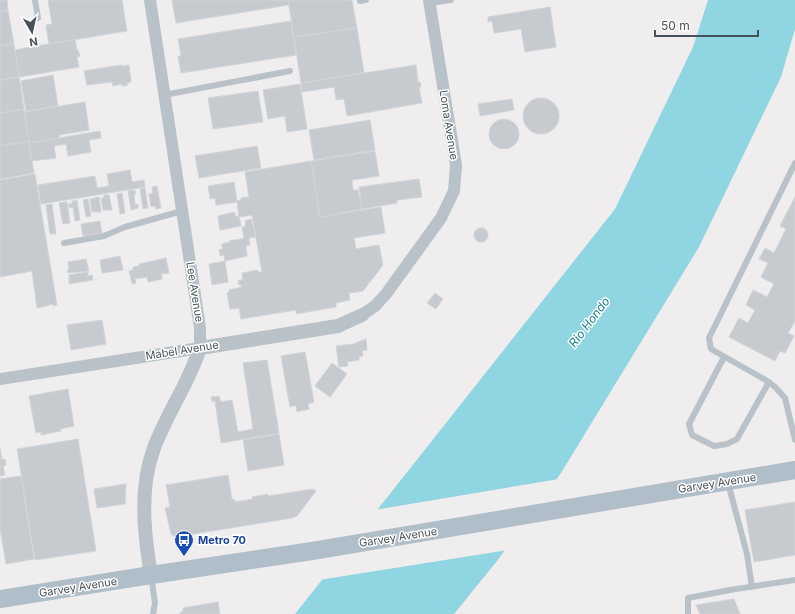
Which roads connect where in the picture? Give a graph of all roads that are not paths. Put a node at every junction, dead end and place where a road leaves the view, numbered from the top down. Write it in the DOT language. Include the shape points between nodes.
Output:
graph roads {
  1 [pos="35,0"];
  2 [pos="150,0"];
  3 [pos="450,0"];
  4 [pos="429,2"];
  5 [pos="38,18"];
  6 [pos="290,72"];
  7 [pos="164,95"];
  8 [pos="795,163"];
  9 [pos="182,211"];
  10 [pos="64,243"];
  11 [pos="362,315"];
  12 [pos="200,348"];
  13 [pos="724,357"];
  14 [pos="0,379"];
  15 [pos="769,382"];
  16 [pos="793,417"];
  17 [pos="795,440"];
  18 [pos="795,470"];
  19 [pos="727,482"];
  20 [pos="150,575"];
  21 [pos="795,580"];
  22 [pos="752,587"];
  23 [pos="0,599"];
  24 [pos="153,614"];
  25 [pos="688,614"];
  1 -- 5 [label="lane"];
  2 -- 7 [label="street, Lee Avenue"];
  3 -- 4 [label="lane"];
  4 -- 11 [label="street, Loma Avenue" via="456,165 454,191 441,218 386,294"];
  6 -- 7 [label="lane"];
  7 -- 9 [label="street, Lee Avenue"];
  8 -- 13 [label="lane" via="709,338 711,349"];
  9 -- 10 [label="lane" via="125,226 104,236"];
  9 -- 12 [label="street, Lee Avenue" via="200,328"];
  11 -- 12 [label="street, Mabel Avenue" via="338,326"];
  12 -- 14 [label="street, Mabel Avenue"];
  12 -- 20 [label="street, Lee Avenue" via="190,375 154,448 147,475 144,513"];
  13 -- 15 [label="lane"];
  13 -- 15 [label="lane" via="689,424 692,435 714,446 737,439"];
  15 -- 16 [label="lane" via="785,398"];
  16 -- 17 [label="lane"];
  18 -- 19 [label="main road, Garvey Avenue"];
  19 -- 20 [label="main road, Garvey Avenue" via="312,551"];
  19 -- 22 [label="lane" via="747,554"];
  20 -- 23 [label="main road, Garvey Avenue"];
  20 -- 24 [label="lane" via="155,603"];
  21 -- 22 [label="lane"];
  22 -- 25 [label="lane" via="688,598"];
}
